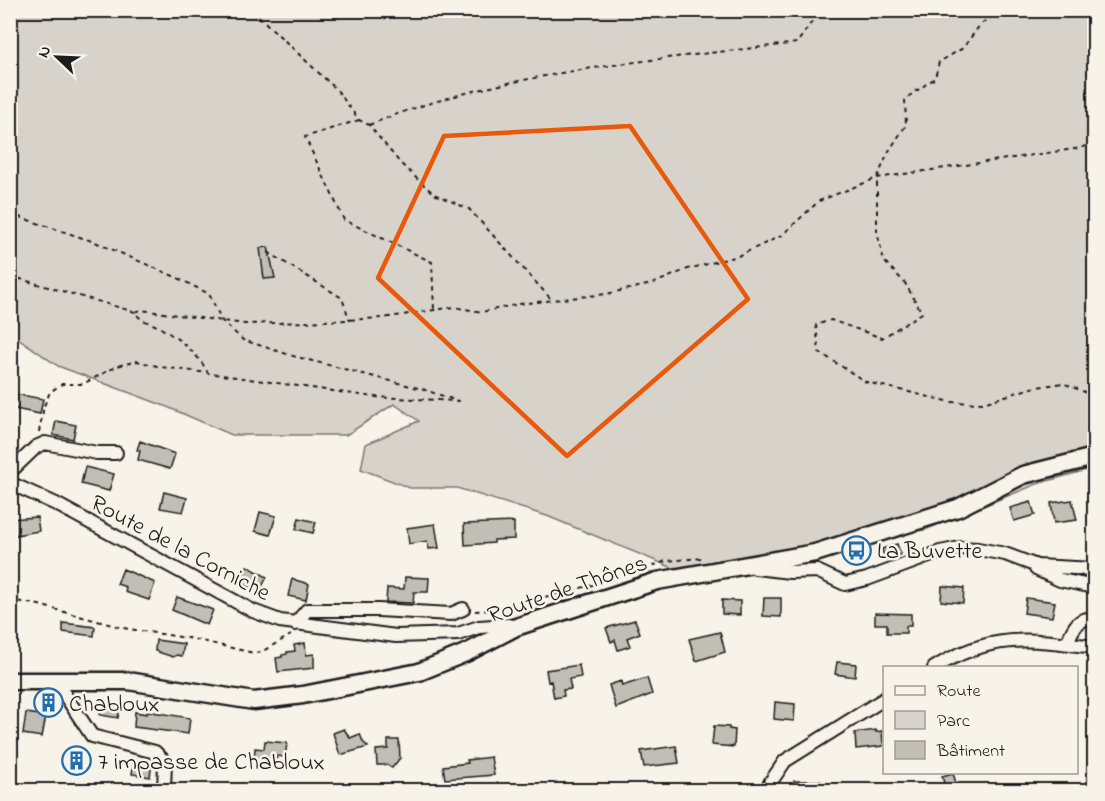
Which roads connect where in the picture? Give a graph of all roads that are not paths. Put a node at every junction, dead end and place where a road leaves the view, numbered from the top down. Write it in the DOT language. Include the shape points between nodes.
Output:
graph roads {
  1 [pos="116,453"];
  2 [pos="1095,457"];
  3 [pos="10,472"];
  4 [pos="10,483"];
  5 [pos="822,551"];
  6 [pos="1026,562"];
  7 [pos="742,566"];
  8 [pos="1095,569"];
  9 [pos="817,571"];
  10 [pos="1095,587"];
  11 [pos="463,609"];
  12 [pos="1095,618"];
  13 [pos="300,624"];
  14 [pos="516,627"];
  15 [pos="1066,644"];
  16 [pos="1095,647"];
  17 [pos="937,666"];
  18 [pos="10,681"];
  19 [pos="55,681"];
  20 [pos="883,700"];
  21 [pos="164,790"];
  22 [pos="769,790"];
  1 -- 3 [label="street" via="45,443"];
  2 -- 5 [label="main road, Route de Thônes" via="1023,475 958,508"];
  4 -- 13 [label="street, Route de la Corniche" via="253,611"];
  5 -- 7 [label="main road, Route de Thônes"];
  5 -- 9 [label="street"];
  6 -- 8 [label="street"];
  6 -- 9 [label="street" via="960,548 845,584"];
  6 -- 10 [label="street" via="1060,580"];
  7 -- 9 [label="street"];
  7 -- 14 [label="main road, Route de Thônes" via="657,580"];
  11 -- 13 [label="street" via="452,614 308,609"];
  12 -- 15 [label="street" via="1078,622"];
  13 -- 14 [label="street, Route de la Corniche" via="396,636"];
  14 -- 19 [label="main road, Route de Thônes" via="419,672 254,701 128,681"];
  15 -- 16 [label="street"];
  15 -- 17 [label="street" via="1032,639 992,642"];
  18 -- 19 [label="main road, Route de Thônes"];
  19 -- 21 [label="street" via="92,736 155,752 165,762"];
  20 -- 22 [label="street" via="786,761"];
}
